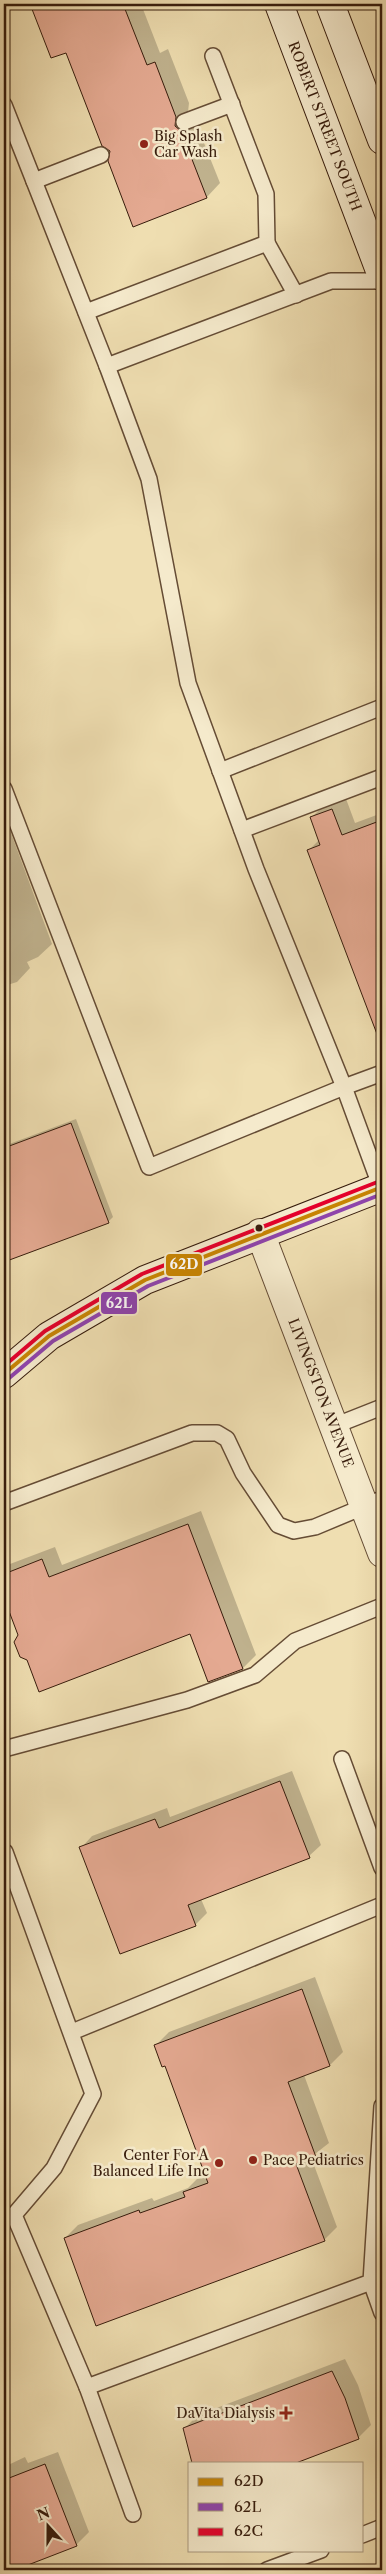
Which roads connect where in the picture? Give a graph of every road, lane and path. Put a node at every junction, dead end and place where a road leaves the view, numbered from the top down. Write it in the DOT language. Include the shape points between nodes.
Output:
graph roads {
  1 [pos="279,4"];
  2 [pos="330,4"];
  3 [pos="213,56"];
  4 [pos="232,104"];
  5 [pos="4,105"];
  6 [pos="184,122"];
  7 [pos="9,136"];
  8 [pos="382,140"];
  9 [pos="101,155"];
  10 [pos="34,181"];
  11 [pos="267,243"];
  12 [pos="382,276"];
  13 [pos="382,281"];
  14 [pos="296,294"];
  15 [pos="86,312"];
  16 [pos="108,366"];
  17 [pos="382,707"];
  18 [pos="220,771"];
  19 [pos="382,777"];
  20 [pos="4,789"];
  21 [pos="242,830"];
  22 [pos="382,1073"];
  23 [pos="344,1087"];
  24 [pos="382,1188"];
  25 [pos="260,1233"];
  26 [pos="4,1374"];
  27 [pos="382,1407"];
  28 [pos="334,1426"];
  29 [pos="4,1503"];
  30 [pos="373,1503"];
  31 [pos="382,1553"];
  32 [pos="382,1606"];
  33 [pos="4,1749"];
  34 [pos="342,1759"];
  35 [pos="5,1852"];
  36 [pos="382,1868"];
  37 [pos="382,1906"];
  38 [pos="72,2032"];
  39 [pos="382,2106"];
  40 [pos="377,2281"];
  41 [pos="382,2313"];
  42 [pos="87,2387"];
  43 [pos="133,2514"];
  44 [pos="382,2527"];
  45 [pos="364,2534"];
  46 [pos="316,2552"];
  47 [pos="267,2570"];
  1 -- 12 [label="street, ROBERT STREET SOUTH"];
  2 -- 8 [label="street"];
  3 -- 4 [label="lane"];
  4 -- 6 [label="lane"];
  4 -- 11 [label="lane" via="266,194"];
  5 -- 7 [label="lane"];
  7 -- 10 [label="lane"];
  9 -- 10 [label="lane"];
  10 -- 15 [label="lane"];
  11 -- 14 [label="lane"];
  11 -- 15 [label="lane"];
  13 -- 14 [label="lane" via="331,282"];
  14 -- 16 [label="lane"];
  15 -- 16 [label="lane"];
  16 -- 18 [label="lane" via="149,479 188,682"];
  17 -- 18 [label="lane"];
  18 -- 21 [label="lane"];
  19 -- 21 [label="lane"];
  20 -- 23 [label="lane" via="149,1167"];
  21 -- 23 [label="lane"];
  22 -- 23 [label="lane"];
  23 -- 24 [label="lane"];
  24 -- 25 [label="street"];
  25 -- 26 [label="street" via="145,1280 49,1336"];
  25 -- 28 [label="street, LIVINGSTON AVENUE"];
  27 -- 28 [label="lane"];
  28 -- 30 [label="street, LIVINGSTON AVENUE"];
  29 -- 30 [label="lane" via="192,1433 217,1433 227,1439 243,1473 278,1525 294,1531 315,1527"];
  30 -- 31 [label="street, LIVINGSTON AVENUE"];
  32 -- 33 [label="lane" via="296,1641 255,1674 179,1703"];
  34 -- 36 [label="lane"];
  35 -- 38 [label="lane"];
  37 -- 38 [label="lane"];
  38 -- 42 [label="lane" via="93,2094 54,2168 14,2215"];
  39 -- 40 [label="lane"];
  40 -- 41 [label="lane"];
  40 -- 42 [label="lane"];
  42 -- 43 [label="lane"];
  44 -- 45 [label="lane"];
  46 -- 47 [label="lane"];
}
